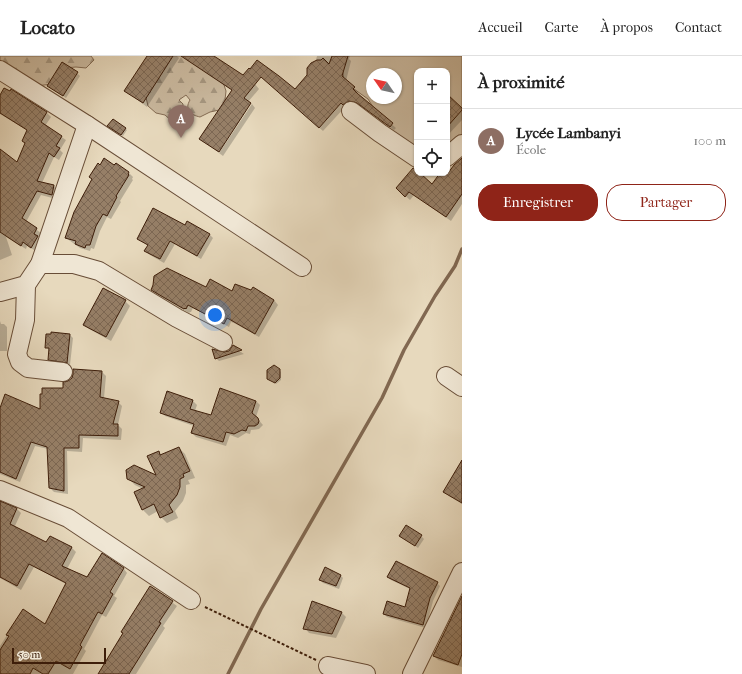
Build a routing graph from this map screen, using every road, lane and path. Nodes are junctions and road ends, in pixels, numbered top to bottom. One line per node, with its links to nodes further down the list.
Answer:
1 (0, 70): 3 (street)
2 (351, 111): 6 (street)
3 (87, 125): 7 (street); 8 (street)
4 (462, 144): 5 (street)
5 (450, 154)
6 (414, 156)
7 (40, 264): 9 (street); 11 (street)
8 (302, 267)
9 (26, 285): 10 (street); 12 (street)
10 (0, 292)
11 (223, 342)
12 (63, 372)
13 (446, 376): 14 (street)
14 (462, 387)
15 (0, 490): 17 (street)
16 (462, 572): 20 (street)
17 (191, 600): 18 (path)
18 (328, 666): 19 (street)
19 (366, 674)
20 (412, 674)

